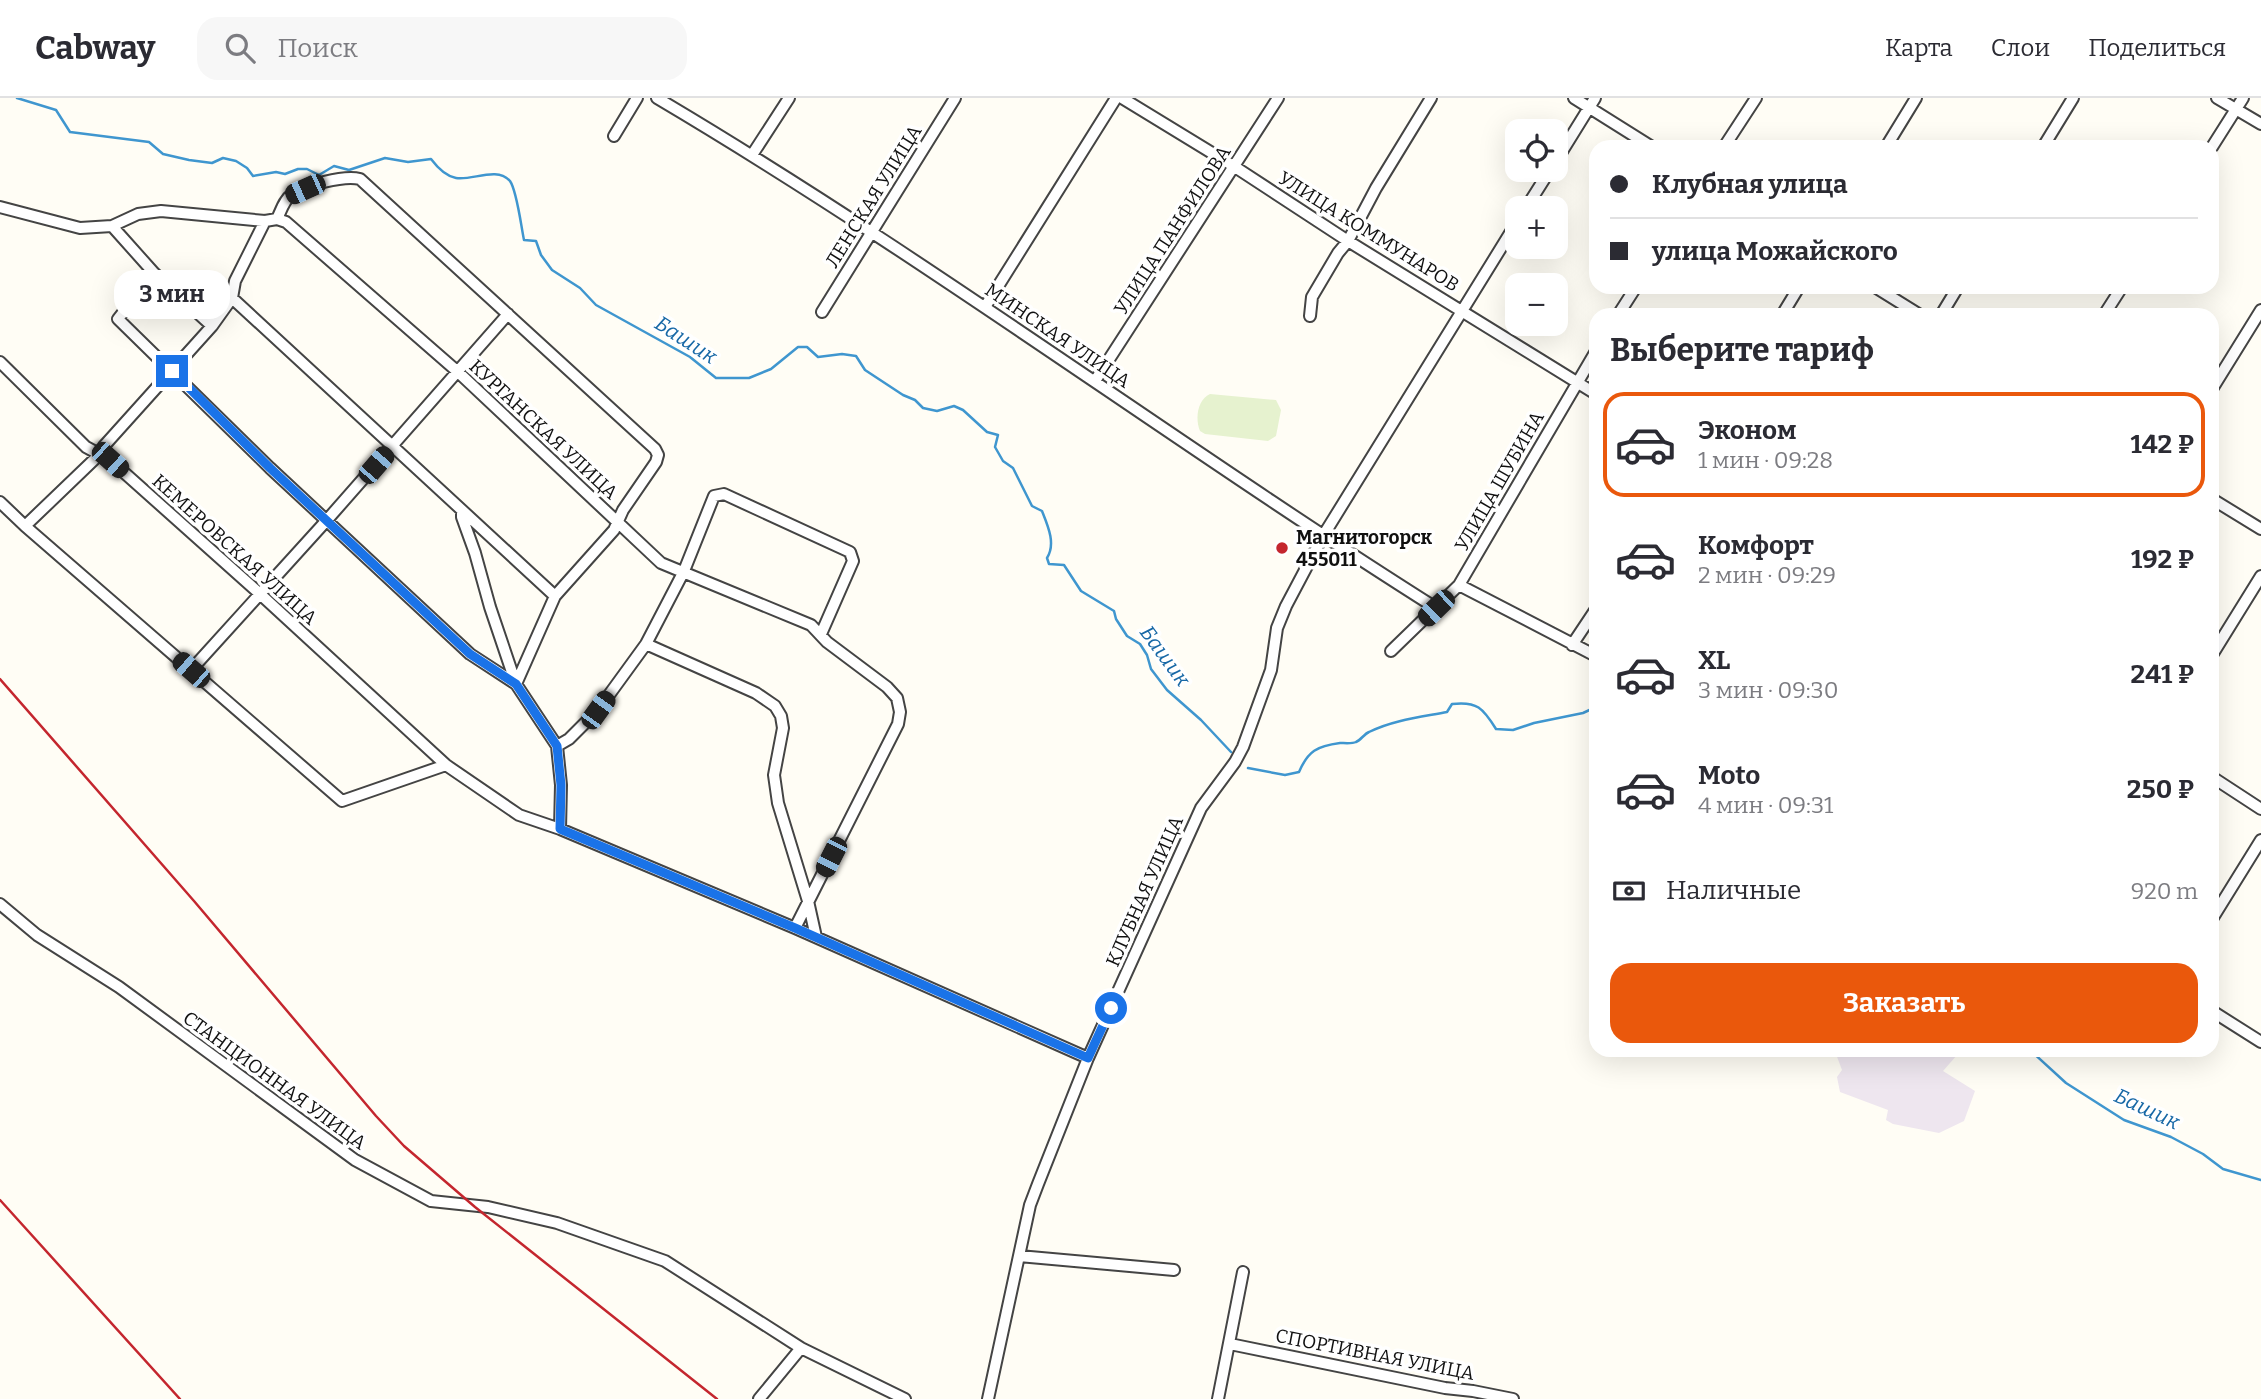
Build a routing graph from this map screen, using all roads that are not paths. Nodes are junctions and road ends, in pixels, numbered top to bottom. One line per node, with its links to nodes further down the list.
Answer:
1 (637, 98): 18 (street)
2 (657, 98): 25 (street, МИНСКАЯ УЛИЦА)
3 (789, 98): 25 (street)
4 (955, 98): 31 (street, ЛЕНСКАЯ УЛИЦА)
5 (1116, 98): 37 (street)
6 (1122, 98): 26 (street, УЛИЦА КОММУНАРОВ)
7 (1278, 98): 26 (street, УЛИЦА ПАНФИЛОВА)
8 (1431, 98): 32 (street)
9 (1574, 98): 15 (street)
10 (1756, 98): 20 (street)
11 (1916, 98): 21 (street)
12 (2073, 98): 22 (street)
13 (2217, 98): 16 (street)
14 (2243, 98): 16 (street)
15 (1592, 103): 19 (street); 24 (street)
16 (2236, 109): 17 (street); 23 (street)
17 (2261, 124)
18 (614, 136)
19 (1642, 140)
20 (1729, 140)
21 (1890, 140)
22 (2047, 140)
23 (2216, 140)
24 (1568, 141)
25 (752, 155): 31 (street, МИНСКАЯ УЛИЦА)
26 (1235, 167): 32 (street, УЛИЦА КОММУНАРОВ); 50 (street, УЛИЦА ПАНФИЛОВА)
27 (0, 207): 30 (street)
28 (277, 219): 29 (street); 42 (street); 48 (street, КУРГАНСКАЯ УЛИЦА)
29 (265, 221): 30 (street); 36 (street)
30 (112, 226): 34 (street)
31 (870, 233): 37 (street, МИНСКАЯ УЛИЦА); 41 (street, ЛЕНСКАЯ УЛИЦА)
32 (1349, 241): 39 (street, УЛИЦА КОММУНАРОВ); 43 (street)
33 (1505, 241): 39 (street, КЛУБНАЯ УЛИЦА)
34 (154, 273): 44 (street); 47 (street)
35 (1886, 294): 38 (street)
36 (232, 298): 44 (street); 53 (street)
37 (985, 307): 50 (street, МИНСКАЯ УЛИЦА)
38 (1909, 308)
39 (1462, 310): 51 (street, УЛИЦА КОММУНАРОВ); 62 (street, КЛУБНАЯ УЛИЦА)
40 (2261, 310): 49 (street)
41 (822, 312)
42 (508, 314): 48 (street); 59 (street)
43 (1310, 316)
44 (212, 326): 47 (street)
45 (0, 362): 54 (street, КЕМЕРОВСКАЯ УЛИЦА)
46 (1589, 362): 51 (street, УЛИЦА ШУБИНА)
47 (172, 371): 54 (street); 58 (street)
48 (458, 372): 53 (street); 59 (street, КУРГАНСКАЯ УЛИЦА)
49 (2219, 378)
50 (1095, 381): 62 (street, МИНСКАЯ УЛИЦА)
51 (1577, 382): 52 (street, УЛИЦА КОММУНАРОВ); 65 (street, УЛИЦА ШУБИНА)
52 (1589, 390)
53 (392, 447): 57 (street); 58 (street)
54 (100, 454): 60 (street); 66 (street, КЕМЕРОВСКАЯ УЛИЦА)
55 (0, 502): 60 (street)
56 (2219, 503): 61 (street)
57 (462, 511): 67 (street); 77 (street)
58 (327, 520): 66 (street); 77 (street)
59 (618, 522): 63 (street, КУРГАНСКАЯ УЛИЦА); 67 (street)
60 (25, 526): 76 (street)
61 (2261, 529)
62 (1323, 536): 68 (street, МИНСКАЯ УЛИЦА); 91 (street, КЛУБНАЯ УЛИЦА)
63 (684, 572): 70 (street, КУРГАНСКАЯ УЛИЦА); 70 (street); 71 (street)
64 (2261, 576): 72 (street)
65 (1459, 585): 68 (street, УЛИЦА ШУБИНА); 73 (street)
66 (259, 593): 76 (street); 79 (street, КЕМЕРОВСКАЯ УЛИЦА)
67 (555, 596): 77 (street)
68 (1436, 608): 74 (street, УЛИЦА ШУБИНА)
69 (1589, 620): 73 (street)
70 (821, 634): 84 (street, КУРГАНСКАЯ УЛИЦА)
71 (646, 644): 78 (street); 84 (street)
72 (2219, 644)
73 (1572, 645): 75 (street)
74 (1391, 651)
75 (1589, 653)
76 (191, 670): 79 (street)
77 (516, 684): 78 (street)
78 (557, 746): 82 (street)
79 (446, 765): 82 (street, КЕМЕРОВСКАЯ УЛИЦА)
80 (2219, 782): 81 (street)
81 (2261, 809)
82 (560, 829): 87 (street, КЕМЕРОВСКАЯ УЛИЦА)
83 (2261, 840): 86 (street)
84 (808, 901): 87 (street); 88 (street)
85 (0, 904): 96 (street, СТАНЦИОННАЯ УЛИЦА)
86 (2219, 908)
87 (795, 928): 88 (street, КЕМЕРОВСКАЯ УЛИЦА)
88 (816, 937): 91 (street, КЕМЕРОВСКАЯ УЛИЦА)
89 (2219, 1015): 90 (street)
90 (2261, 1042)
91 (1088, 1058): 92 (street, КЛУБНАЯ УЛИЦА)
92 (1019, 1256): 93 (street); 99 (street, КЛУБНАЯ УЛИЦА)
93 (1174, 1270)
94 (1243, 1272): 95 (street)
95 (1230, 1344): 100 (street); 101 (street, СПОРТИВНАЯ УЛИЦА)
96 (801, 1348): 97 (street); 98 (street, СТАНЦИОННАЯ УЛИЦА)
97 (759, 1399)
98 (905, 1399)
99 (988, 1399)
100 (1218, 1399)
101 (1513, 1399)

